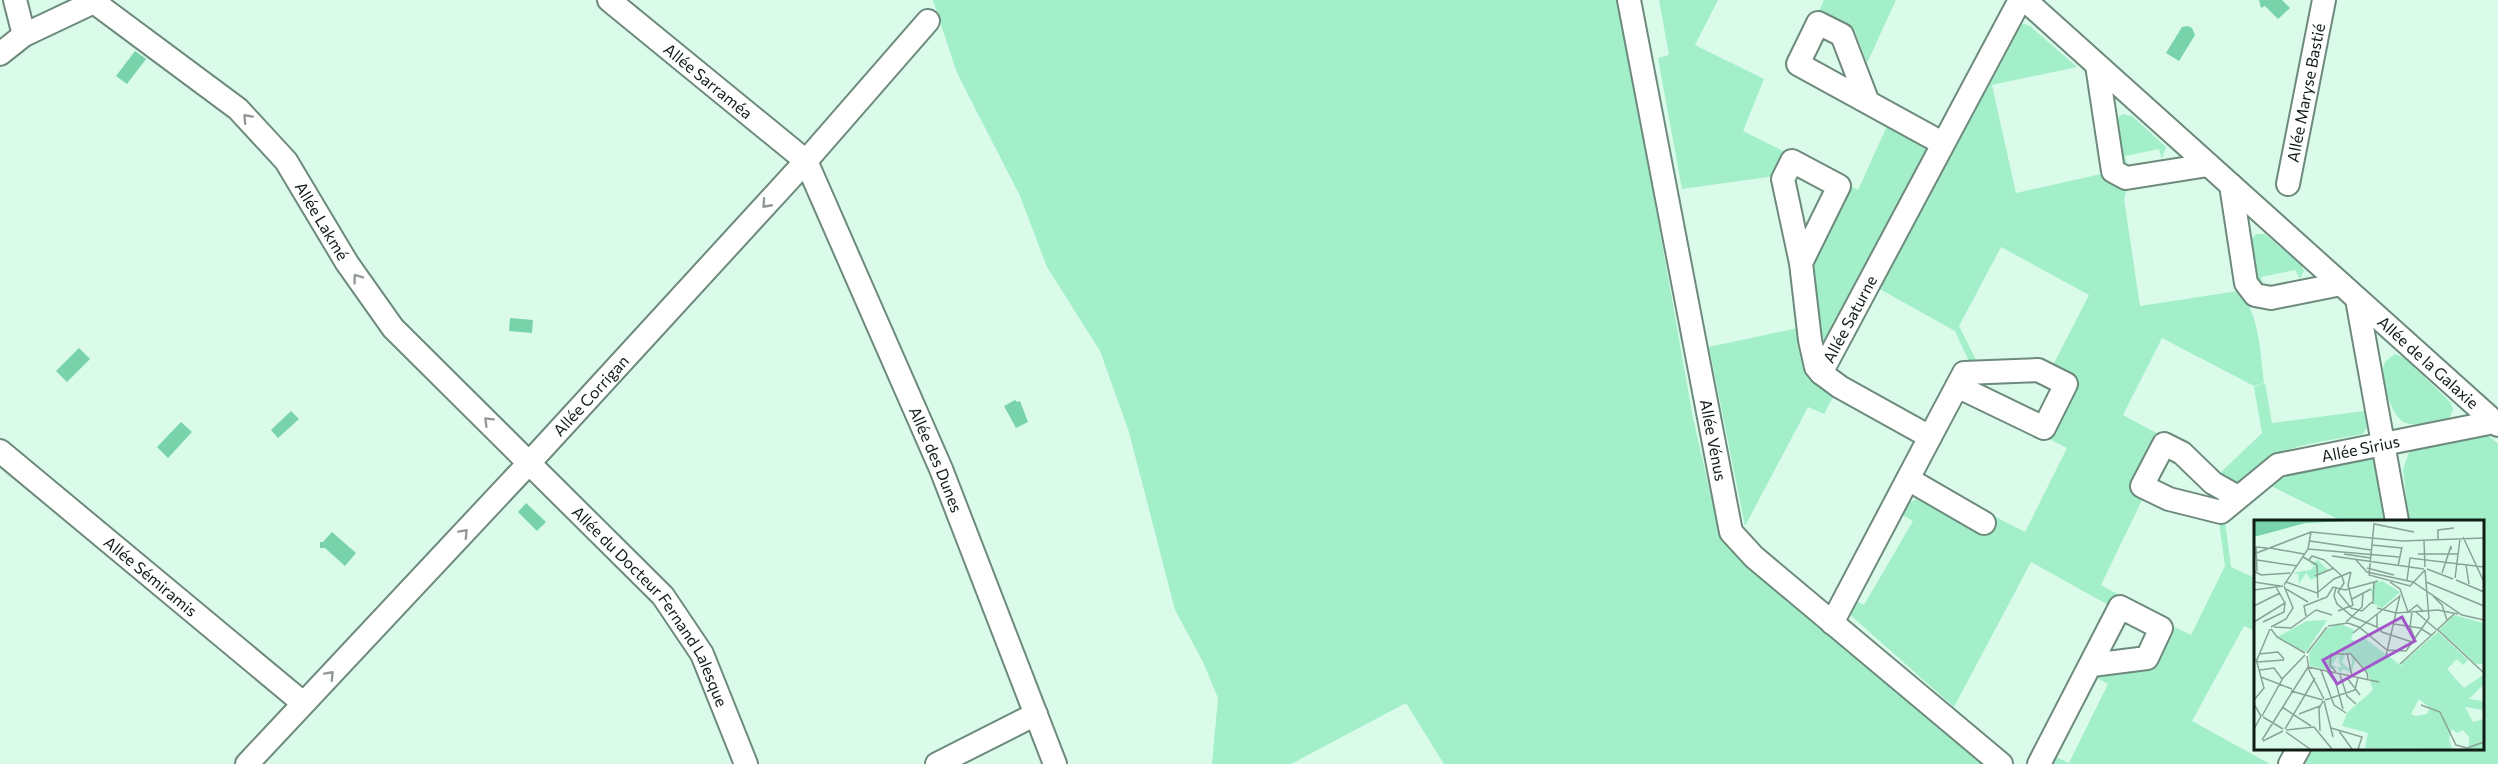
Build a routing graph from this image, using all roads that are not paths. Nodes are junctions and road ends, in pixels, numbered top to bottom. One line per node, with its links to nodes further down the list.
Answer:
1 (15, 0): 9 (street)
2 (609, 0): 14 (street, Allée Sarraméa)
3 (1629, 0): 31 (street, Allée Vénus)
4 (2020, 0): 13 (street, Allée Saturne)
5 (2025, 0): 11 (street, Allée de la Galaxie)
6 (2324, 0): 16 (street, Allée Maryse Bastié)
7 (96, 1): 9 (street); 26 (street, Allée Lakmé, one-way to 7)
8 (928, 21): 14 (street, Allée Corrigan)
9 (24, 35): 10 (street)
10 (0, 54)
11 (2097, 65): 15 (street, Allée de la Galaxie); 15 (street)
12 (1867, 100): 13 (street)
13 (1942, 143): 20 (street, Allée Saturne)
14 (806, 161): 26 (street, Allée Corrigan, one-way to 26); 34 (street, Allée des Dunes)
15 (2208, 165): 17 (street, Allée de la Galaxie)
16 (2288, 184)
17 (2230, 185): 19 (street, Allée de la Galaxie); 19 (street)
18 (1801, 263): 20 (street)
19 (2349, 291): 22 (street, Allée de la Galaxie); 24 (street, Allée de la Galaxie)
20 (1821, 373): 23 (street, Allée Saturne)
21 (1957, 386): 23 (street)
22 (2496, 423): 24 (street, Allée Sirius)
23 (1930, 437): 27 (street)
24 (2384, 443): 28 (street, Allée Sirius); 29 (street)
25 (0, 451): 33 (street, Allée Sémiramis)
26 (530, 462): 33 (street, Allée Corrigan, one-way to 26); 37 (street, Allée du Docteur Fernand Lalesque)
27 (1908, 479): 30 (street); 31 (street)
28 (2238, 497)
29 (2397, 520)
30 (1984, 523)
31 (1832, 623): 40 (street, Allée Vénus)
32 (2092, 665): 41 (street)
33 (303, 703): 36 (street, Allée Corrigan)
34 (1036, 714): 38 (street); 39 (street, Allée des Dunes)
35 (2298, 749): 42 (street)
36 (248, 764)
37 (746, 764)
38 (937, 764)
39 (1055, 764)
40 (2001, 764)
41 (2039, 764)
42 (2290, 764)

